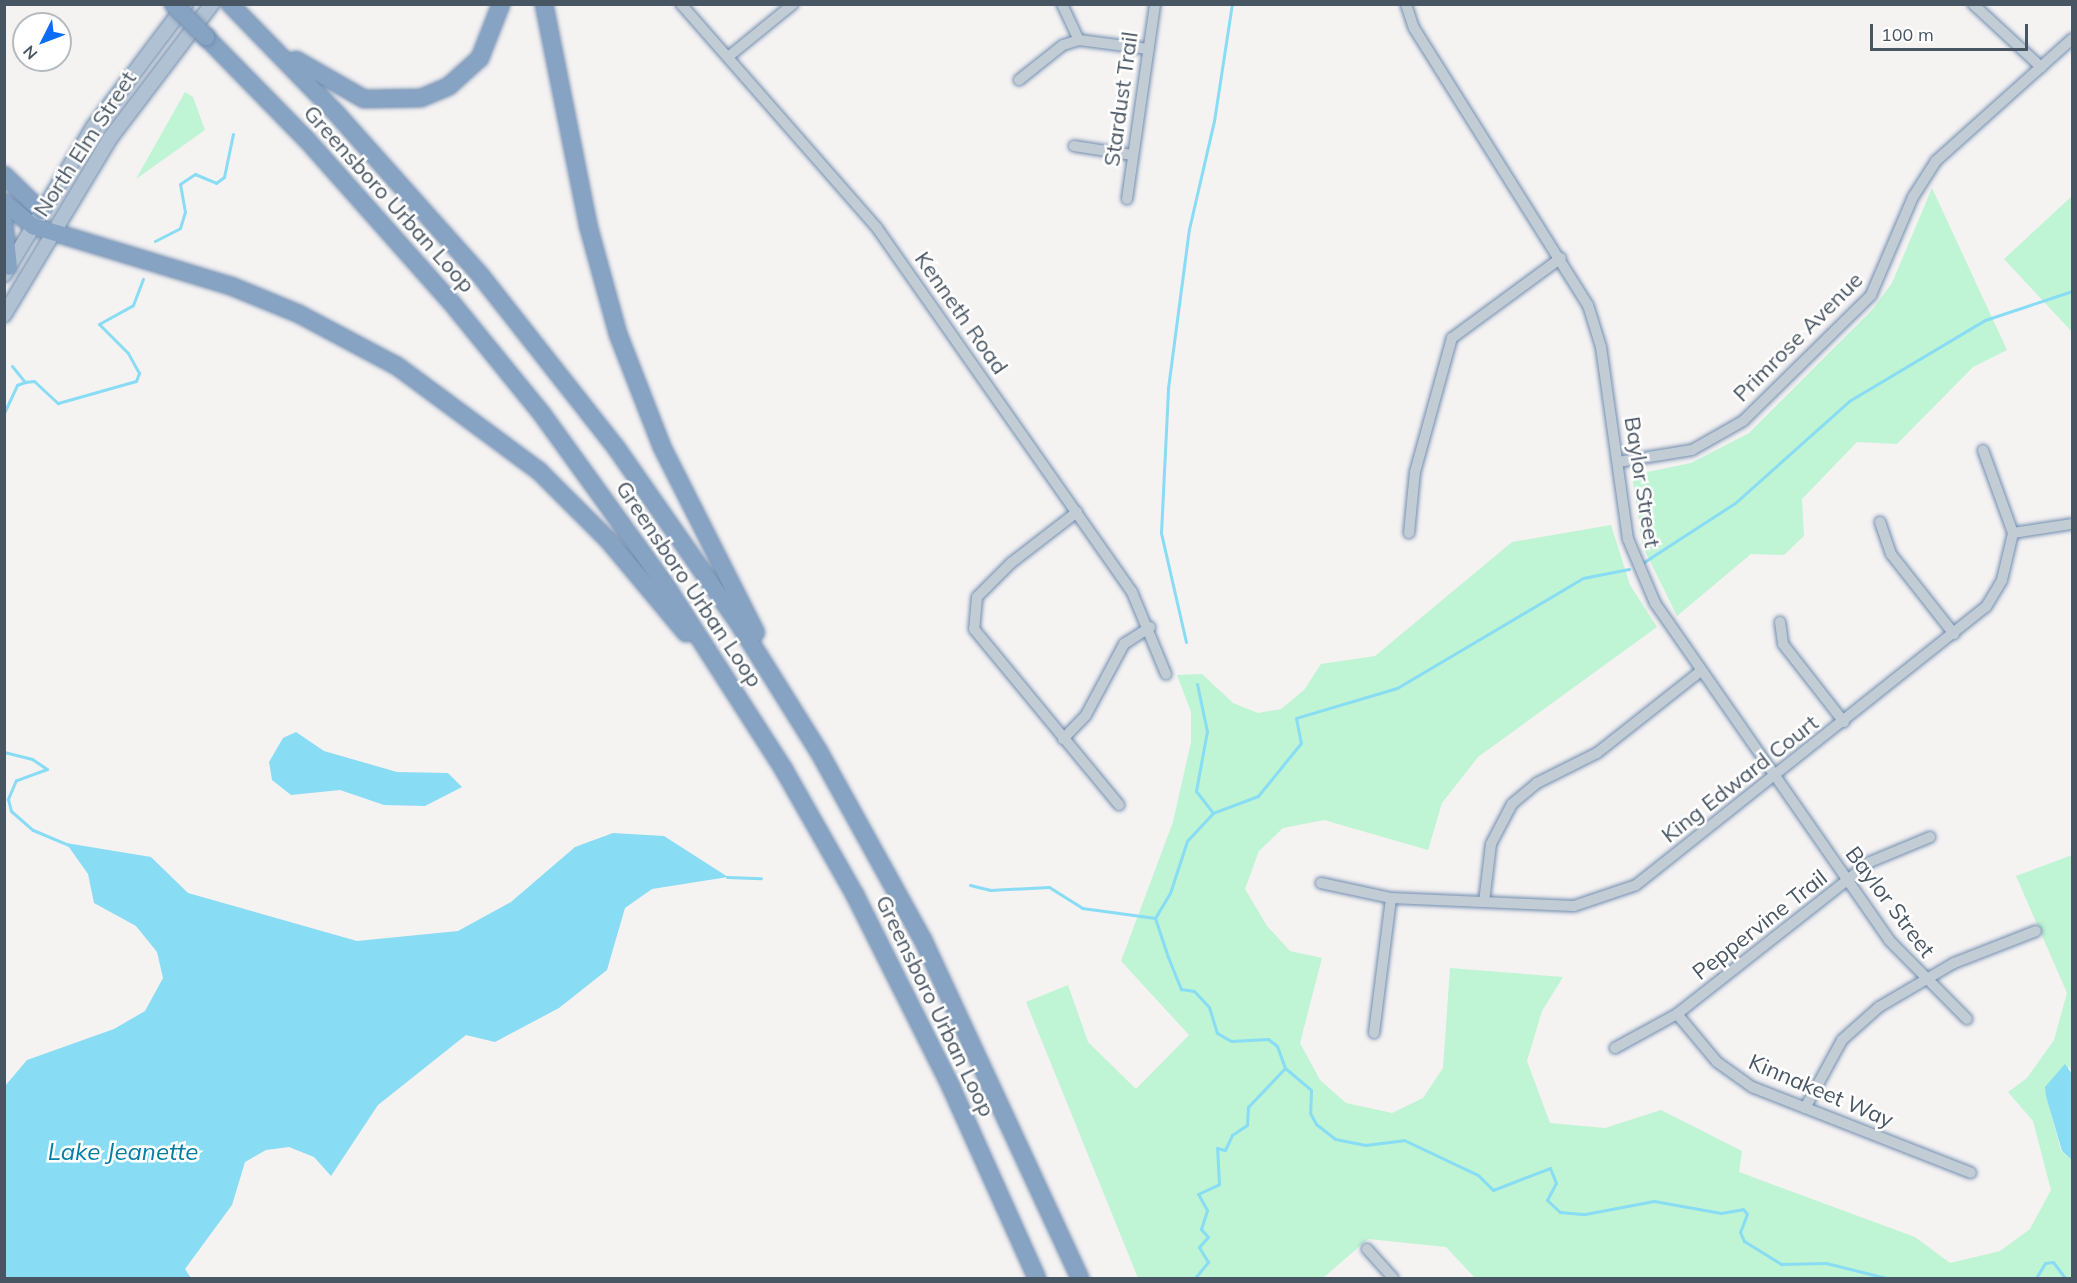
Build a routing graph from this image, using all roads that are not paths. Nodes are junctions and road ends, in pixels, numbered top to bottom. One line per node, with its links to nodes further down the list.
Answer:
1 (173, 4): 43 (highway, Greensboro Urban Loop, bridge)
2 (186, 4): 25 (main road, North Elm Street)
3 (213, 4): 27 (main road, North Elm Street)
4 (501, 4): 13 (highway)
5 (544, 4): 46 (highway)
6 (681, 4): 17 (street, Kenneth Road)
7 (793, 4): 17 (street)
8 (1062, 4): 15 (street)
9 (1155, 4): 16 (street, Stardust Trail)
10 (1406, 4): 28 (street, Baylor Street)
11 (1973, 4): 18 (street)
12 (231, 6): 13 (highway, Greensboro Urban Loop)
13 (259, 34): 46 (highway, Greensboro Urban Loop)
14 (2073, 39): 18 (street, Primrose Avenue)
15 (1080, 40): 16 (street); 19 (street)
16 (1148, 49): 21 (street, Stardust Trail)
17 (728, 57): 33 (street, Kenneth Road)
18 (2041, 67): 32 (street, Primrose Avenue)
19 (1019, 80)
20 (1074, 146): 21 (street)
21 (1133, 155): 23 (street, Stardust Trail)
22 (4, 175): 25 (highway)
23 (1127, 199)
24 (4, 202): 25 (highway)
25 (37, 219): 27 (highway); 29 (main road, North Elm Street)
26 (4, 222): 29 (highway)
27 (52, 232): 30 (main road, North Elm Street); 43 (highway)
28 (1561, 258): 32 (street, Baylor Street); 37 (street)
29 (7, 271)
30 (4, 315)
31 (1983, 450): 36 (street)
32 (1618, 462): 41 (street, Baylor Street)
33 (1077, 512): 39 (street, Kenneth Road); 45 (street)
34 (1880, 522): 40 (street)
35 (2073, 524): 36 (street)
36 (2013, 532): 40 (street, King Edward Court)
37 (1409, 533)
38 (1780, 621): 44 (street)
39 (1150, 627): 42 (street, Kenneth Road); 45 (street)
40 (1954, 634): 44 (street, King Edward Court)
41 (1701, 671): 47 (street, Baylor Street); 53 (street)
42 (1166, 674)
43 (746, 709): 63 (highway, Greensboro Urban Loop)
44 (1844, 722): 47 (street, King Edward Court)
45 (1063, 739): 48 (street)
46 (818, 750): 64 (highway, Greensboro Urban Loop)
47 (1774, 778): 50 (street, Baylor Street); 53 (street, King Edward Court)
48 (1119, 805)
49 (1930, 837): 50 (street, Peppervine Trail)
50 (1849, 880): 55 (street, Baylor Street); 56 (street, Peppervine Trail)
51 (1321, 883): 52 (street, King Edward Court)
52 (1391, 898): 53 (street, King Edward Court); 58 (street)
53 (1484, 902)
54 (2036, 931): 55 (street)
55 (1924, 978): 57 (street, Baylor Street); 60 (street)
56 (1677, 1014): 59 (street, Peppervine Trail); 60 (street, Kinnakeet Way)
57 (1967, 1019)
58 (1374, 1033)
59 (1615, 1048)
60 (1805, 1108): 61 (street, Kinnakeet Way)
61 (1971, 1173)
62 (1367, 1249): 65 (street)
63 (1037, 1278)
64 (1080, 1278)
65 (1393, 1278)

